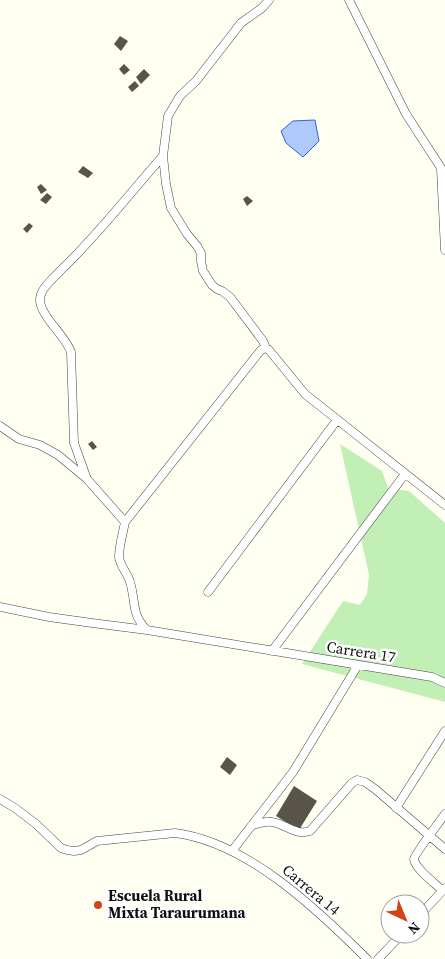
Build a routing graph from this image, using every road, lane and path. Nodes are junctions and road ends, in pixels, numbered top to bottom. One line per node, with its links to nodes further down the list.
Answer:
1 (269, 0): 3 (street)
2 (349, 0): 4 (street)
3 (163, 156): 6 (street); 10 (street)
4 (443, 172): 5 (street)
5 (445, 250)
6 (266, 348): 7 (street); 12 (street)
7 (337, 420): 9 (street); 13 (street)
8 (0, 426): 10 (street)
9 (405, 474): 11 (street); 16 (street)
10 (87, 479): 12 (street)
11 (445, 505)
12 (125, 522): 15 (street)
13 (208, 592)
14 (0, 607): 15 (street, Carrera 17)
15 (147, 630): 16 (street, Carrera 17)
16 (272, 651): 17 (street, Carrera 17)
17 (358, 665): 18 (street, Carrera 17); 23 (street)
18 (445, 683)
19 (445, 731): 21 (street)
20 (0, 799): 26 (street, Carrera 14)
21 (396, 808): 23 (street); 24 (street)
22 (445, 814): 24 (street)
23 (252, 825): 26 (street)
24 (430, 836): 25 (street); 27 (street)
25 (445, 849)
26 (232, 851): 30 (street, Carrera 14)
27 (444, 890): 28 (street)
28 (430, 905)
29 (392, 944): 31 (street)
30 (367, 959)
31 (378, 959)

